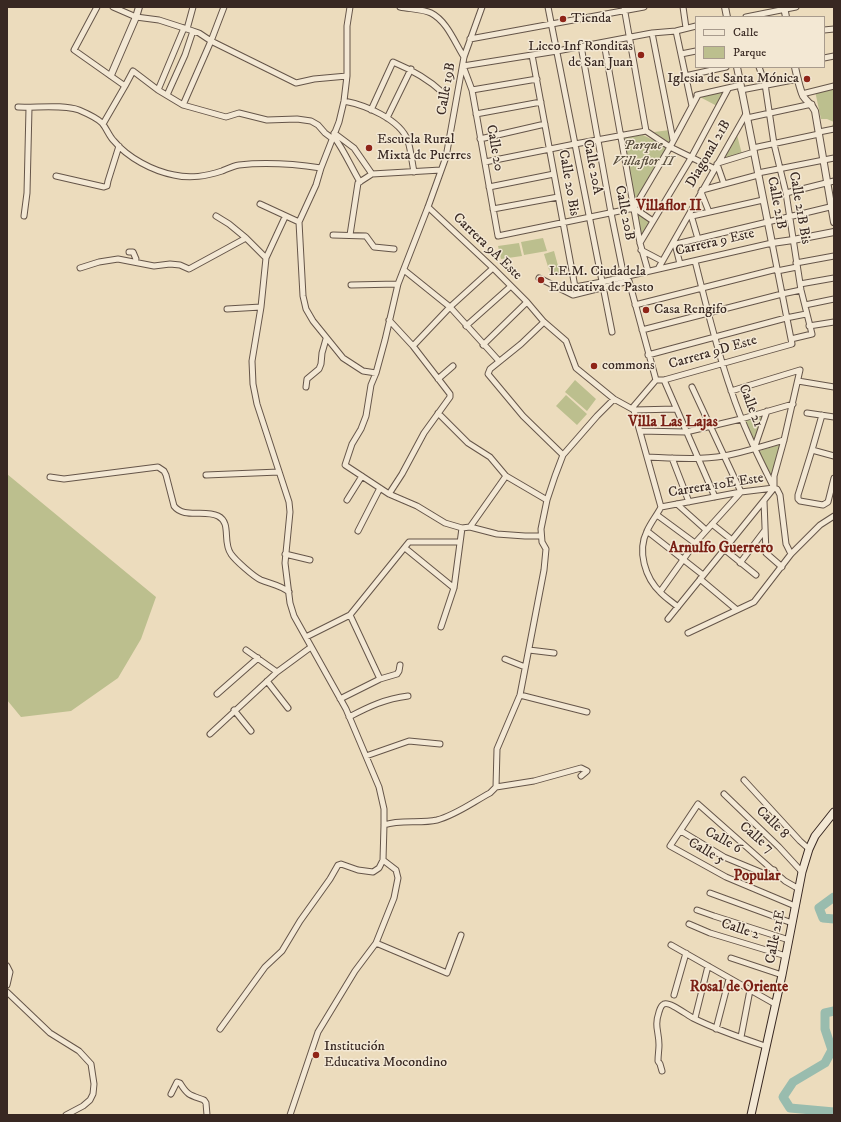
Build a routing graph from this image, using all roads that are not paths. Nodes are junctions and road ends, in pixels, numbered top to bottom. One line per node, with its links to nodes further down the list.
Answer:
1 (97, 7): 40 (street)
2 (113, 7): 17 (street)
3 (139, 7): 17 (street)
4 (193, 7): 21 (street)
5 (224, 7): 26 (street)
6 (350, 7): 41 (street)
7 (400, 7): 15 (street)
8 (482, 7): 25 (street)
9 (548, 7): 18 (street, Calle 20A)
10 (644, 7): 14 (street)
11 (683, 7): 20 (street)
12 (796, 7): 13 (street)
13 (784, 8): 16 (street)
14 (624, 9): 18 (street); 24 (street)
15 (430, 10): 33 (street, Calle 19B)
16 (750, 16)
17 (136, 17): 21 (street); 40 (street)
18 (552, 24): 25 (street); 29 (street, Calle 20A)
19 (695, 26): 20 (street)
20 (686, 28): 22 (street)
21 (188, 30): 26 (street); 50 (street); 54 (street)
22 (676, 31): 23 (street); 31 (street)
23 (652, 33): 24 (street); 77 (street)
24 (629, 38): 27 (street); 72 (street)
25 (470, 39): 33 (street)
26 (211, 41): 41 (street); 60 (street)
27 (604, 42): 28 (street); 74 (street)
28 (581, 46): 29 (street); 78 (street, Calle 20B)
29 (557, 51): 32 (street); 79 (street, Calle 20A)
30 (695, 51): 31 (street)
31 (680, 54): 42 (street)
32 (532, 55): 34 (street); 43 (street, Calle 20 Bis)
33 (464, 57): 34 (street, Calle 19B)
34 (463, 66): 51 (street, Calle 20); 92 (street, Calle 19B)
35 (721, 68): 42 (street)
36 (737, 68): 48 (street, Calle 21B)
37 (759, 68): 45 (street, Calle 21B Bis)
38 (795, 68): 44 (street)
39 (411, 70): 52 (street); 64 (street); 68 (street)
40 (111, 75): 46 (street)
41 (347, 76): 57 (street)
42 (685, 76): 56 (street)
43 (537, 79): 51 (street); 58 (street, Calle 20 Bis)
44 (798, 79): 45 (street); 53 (street)
45 (765, 84): 48 (street); 66 (street, Calle 21B Bis)
46 (125, 86): 50 (street); 69 (street)
47 (834, 86): 53 (street)
48 (741, 88): 49 (street); 67 (street, Calle 21B)
49 (728, 89): 55 (street); 85 (street)
50 (158, 90): 54 (street)
51 (472, 90): 65 (street, Calle 20)
52 (442, 92)
53 (802, 94): 59 (street)
54 (167, 95): 60 (street)
55 (698, 95): 56 (street); 61 (street)
56 (689, 97): 61 (street)
57 (344, 101): 64 (street); 75 (street)
58 (541, 102): 65 (street); 70 (street, Calle 20 Bis)
59 (812, 104): 66 (street); 73 (street)
60 (183, 105): 75 (street)
61 (692, 106): 77 (street)
62 (18, 107): 63 (street)
63 (29, 108): 69 (street); 114 (street)
64 (372, 110): 68 (street)
65 (476, 114): 76 (street, Calle 20)
66 (769, 114): 67 (street); 80 (street, Calle 21B Bis)
67 (746, 116): 84 (street, Calle 21B); 89 (street, Diagonal 21B)
68 (387, 118): 93 (street)
69 (103, 124): 81 (street)
70 (545, 124): 76 (street); 83 (street, Calle 20 Bis)
71 (834, 129): 73 (street)
72 (646, 131): 74 (street); 82 (street)
73 (819, 133): 80 (street); 87 (street)
74 (621, 135): 78 (street); 109 (street)
75 (334, 136): 90 (street); 94 (street); 98 (street)
76 (480, 139): 88 (street, Calle 20)
77 (673, 140): 82 (street)
78 (598, 141): 79 (street); 112 (street, Calle 20B)
79 (575, 144): 83 (street); 118 (street, Calle 20A)
80 (774, 144): 84 (street); 91 (street, Calle 21B Bis)
81 (119, 146): 90 (street); 97 (street)
82 (670, 147): 85 (street); 109 (street)
83 (550, 149): 88 (street); 95 (street, Calle 20 Bis)
84 (753, 150): 89 (street); 96 (street, Calle 21B)
85 (691, 158): 89 (street); 119 (street)
86 (834, 158): 87 (street)
87 (824, 160): 91 (street); 99 (street)
88 (485, 162): 101 (street, Calle 20)
89 (717, 165): 100 (street); 102 (street, Diagonal 21B)
90 (321, 168): 121 (street)
91 (780, 168): 96 (street); 103 (street, Calle 21B Bis)
92 (441, 170): 93 (street); 108 (street, Calle 19B)
93 (414, 172): 94 (street)
94 (372, 174): 98 (street)
95 (554, 174): 101 (street); 104 (street, Calle 20 Bis)
96 (758, 174): 100 (street); 105 (street, Calle 21B)
97 (56, 176)
98 (360, 182): 126 (street)
99 (831, 182): 103 (street); 107 (street)
100 (724, 184): 102 (street)
101 (489, 188): 110 (street, Calle 20)
102 (702, 191): 111 (street); 113 (street, Diagonal 21B)
103 (786, 193): 116 (street, Calle 21B Bis)
104 (558, 197): 110 (street); 122 (street, Calle 20 Bis)
105 (764, 200): 111 (street); 120 (street, Calle 21B)
106 (260, 204): 117 (street)
107 (833, 206): 116 (street); 123 (street)
108 (428, 207): 144 (street, Carrera 9A Este); 146 (street, Calle 19B)
109 (634, 208): 112 (street); 119 (street); 130 (street)
110 (493, 209): 122 (street, Calle 20)
111 (709, 212): 113 (street)
112 (611, 213): 118 (street); 149 (street, Calle 20B)
113 (691, 214): 128 (street); 132 (street, Diagonal 21B)
114 (24, 216)
115 (216, 216): 127 (street)
116 (790, 216): 120 (street); 129 (street, Calle 21B Bis)
117 (285, 217): 121 (street); 137 (street)
118 (590, 217): 122 (street); 154 (street, Calle 20A)
119 (653, 221): 130 (street)
120 (768, 221): 128 (street); 131 (street, Calle 21B)
121 (298, 222): 180 (street)
122 (563, 222): 154 (street, Calle 20 Bis)
123 (834, 222)
124 (834, 232): 129 (street, Carrera 9 Este)
125 (333, 235): 126 (street)
126 (350, 235): 133 (street)
127 (246, 238): 137 (street); 140 (street)
128 (698, 239): 132 (street)
129 (793, 240): 131 (street, Carrera 9 Este); 142 (street, Calle 21B Bis)
130 (640, 243): 134 (street)
131 (772, 243): 139 (street, Carrera 9 Este); 147 (street, Calle 21B)
132 (674, 244): 138 (street, Diagonal 21B); 141 (street)
133 (394, 249)
134 (641, 250): 138 (street); 148 (street)
135 (129, 252): 140 (street)
136 (834, 256): 142 (street)
137 (266, 258): 165 (street)
138 (662, 261): 145 (street, Diagonal 21B)
139 (696, 261): 141 (street, Carrera 9 Este); 158 (street, Calle 21)
140 (135, 262): 143 (street)
141 (680, 264): 145 (street, Carrera 9 Este)
142 (797, 265): 147 (street); 155 (street, Calle 21B Bis)
143 (80, 268)
144 (493, 268): 157 (street, Carrera 9A Este); 166 (street)
145 (658, 268): 148 (street, Carrera 9 Este)
146 (404, 270): 153 (street, Calle 19B); 166 (street)
147 (777, 270): 158 (street); 160 (street, Calle 21B)
148 (648, 271): 149 (street, Carrera 9 Este)
149 (624, 277): 152 (street); 154 (street, Carrera 9 Este)
150 (539, 278): 154 (street)
151 (834, 278): 155 (street)
152 (629, 281): 154 (street); 163 (street)
153 (398, 284): 156 (street); 171 (street, Calle 19B)
154 (603, 284): 177 (street, Calle 20A)
155 (800, 284): 159 (street, Calle 21B Bis)
156 (352, 285)
157 (511, 286): 162 (street, Carrera 9A Este); 174 (street)
158 (702, 289): 163 (street); 168 (street, Calle 21)
159 (801, 290): 160 (street); 164 (street, Calle 21B Bis)
160 (782, 294): 168 (street); 170 (street, Calle 21B)
161 (834, 299): 164 (street)
162 (527, 302): 172 (street, Carrera 9A Este); 182 (street)
163 (634, 305): 176 (street)
164 (805, 305): 169 (street, Calle 21B Bis)
165 (261, 307): 167 (street); 219 (street)
166 (450, 307): 174 (street); 183 (street)
167 (227, 309)
168 (708, 312): 176 (street); 179 (street, Calle 21)
169 (806, 314): 170 (street); 175 (street, Calle 21B Bis)
170 (786, 318): 179 (street); 181 (street, Calle 21B)
171 (389, 320): 183 (street); 188 (street, Calle 19B)
172 (544, 322): 185 (street); 197 (street, Carrera 9A Este)
173 (834, 322): 175 (street)
174 (466, 326): 182 (street)
175 (809, 326): 178 (street, Calle 21B Bis)
176 (642, 330): 184 (street)
177 (612, 332)
178 (812, 334): 181 (street, Carrera 9D Este)
179 (715, 338): 184 (street); 186 (street, Calle 21)
180 (326, 339): 188 (street); 193 (street)
181 (791, 341): 186 (street, Carrera 9D Este)
182 (483, 345): 185 (street)
183 (413, 346): 189 (street)
184 (648, 355): 190 (street)
185 (499, 361): 213 (street)
186 (722, 363): 191 (street, Carrera 9D Este); 196 (street, Calle 21)
187 (452, 366): 189 (street)
188 (376, 373): 221 (street, Calle 19B)
189 (438, 379): 202 (street)
190 (656, 380): 191 (street, Carrera 9D Este); 200 (street, Carrera 9D Este)
191 (664, 380): 199 (street)
192 (798, 381): 195 (street); 196 (street); 198 (street)
193 (306, 387)
194 (692, 387): 207 (street)
195 (834, 387)
196 (731, 391): 206 (street, Calle 21)
197 (614, 399): 200 (street, Carrera 9A Este); 213 (street)
198 (793, 404): 201 (street); 210 (street)
199 (676, 409): 200 (street); 209 (street)
200 (634, 410): 208 (street)
201 (767, 411): 206 (street); 211 (street)
202 (438, 413): 222 (street); 228 (street)
203 (807, 413): 204 (street)
204 (822, 415): 205 (street); 212 (street)
205 (834, 417)
206 (741, 419): 207 (street); 211 (street, Calle 21)
207 (710, 426): 209 (street); 214 (street)
208 (640, 431): 209 (street); 216 (street)
209 (686, 432): 218 (street)
210 (784, 440): 211 (street); 226 (street)
211 (754, 449): 214 (street); 226 (street, Calle 21)
212 (812, 450): 215 (street); 224 (street)
213 (564, 455): 231 (street)
214 (724, 456): 218 (street); 227 (street)
215 (834, 456)
216 (647, 457): 217 (street); 235 (street)
217 (672, 458): 218 (street); 233 (street)
218 (698, 458): 229 (street)
219 (279, 472): 220 (street); 251 (street)
220 (206, 475)
221 (362, 476): 225 (street); 230 (street)
222 (506, 476): 231 (street); 239 (street)
223 (50, 477): 260 (street)
224 (834, 478)
225 (380, 488): 228 (street); 243 (street)
226 (774, 488): 227 (street, Carrera 10E Este); 232 (street); 252 (street, Calle 21)
227 (741, 492): 229 (street, Carrera 10E Este); 238 (street)
228 (389, 494): 240 (street)
229 (715, 497): 233 (street, Carrera 10E Este)
230 (347, 500)
231 (547, 500): 245 (street)
232 (764, 500): 242 (street); 246 (street)
233 (689, 502): 234 (street, Carrera 10E Este)
234 (677, 504): 235 (street, Carrera 10E Este); 241 (street)
235 (661, 507): 236 (street)
236 (658, 515): 244 (street); 248 (street)
237 (834, 516): 252 (street)
238 (712, 524): 241 (street); 246 (street)
239 (470, 527): 240 (street); 245 (street)
240 (462, 528): 247 (street)
241 (706, 530): 248 (street)
242 (765, 530): 255 (street); 256 (street)
243 (358, 531)
244 (647, 531): 253 (street); 261 (street)
245 (541, 536): 271 (street)
246 (732, 540): 250 (street)
247 (460, 542): 249 (street); 259 (street)
248 (696, 543): 253 (street)
249 (406, 548): 259 (street); 264 (street)
250 (724, 550): 255 (street); 258 (street)
251 (286, 554): 254 (street); 260 (street)
252 (791, 554): 256 (street)
253 (684, 559): 258 (street); 261 (street)
254 (310, 560)
255 (740, 563): 257 (street)
256 (782, 567): 263 (street)
257 (756, 575)
258 (702, 577): 262 (street); 263 (street)
259 (454, 588): 266 (street)
260 (288, 592): 268 (street)
261 (660, 592): 262 (street)
262 (678, 607): 265 (street)
263 (737, 610): 267 (street)
264 (350, 615): 268 (street); 278 (street)
265 (668, 619)
266 (442, 627)
267 (688, 633)
268 (306, 638): 269 (street)
269 (311, 647): 277 (street); 283 (street)
270 (246, 650): 273 (street)
271 (529, 650): 272 (street); 276 (street)
272 (554, 653)
273 (258, 658): 277 (street); 280 (street)
274 (504, 659): 276 (street)
275 (400, 665): 278 (street)
276 (525, 667): 281 (street)
277 (277, 672): 279 (street)
278 (380, 679): 283 (street)
279 (267, 681): 284 (street); 285 (street)
280 (217, 694)
281 (520, 695): 286 (street); 294 (street)
282 (408, 696): 287 (street)
283 (340, 699): 287 (street)
284 (288, 708)
285 (234, 710): 288 (street); 289 (street)
286 (587, 712)
287 (349, 717): 291 (street)
288 (251, 731)
289 (210, 734)
290 (440, 744): 291 (street)
291 (366, 756): 297 (street)
292 (581, 776): 294 (street)
293 (744, 780): 299 (street)
294 (496, 787): 297 (street)
295 (724, 794): 302 (street, Calle 8)
296 (834, 812): 299 (main road, Calle 21E)
297 (384, 825): 300 (street)
298 (681, 831): 301 (street, Calle 6); 301 (street, Calle 7); 305 (street, Calle 5)
299 (809, 849): 302 (main road, Calle 21E)
300 (382, 860): 311 (street); 327 (street)
301 (774, 870): 303 (street, Calle 7)
302 (802, 872): 303 (main road, Calle 21E)
303 (799, 889): 305 (main road, Calle 21E)
304 (710, 893): 307 (street)
305 (795, 906): 307 (main road, Calle 21E)
306 (697, 910): 310 (street)
307 (792, 923): 310 (main road, Calle 21E)
308 (689, 924): 314 (street, Calle 2)
309 (461, 935): 311 (street)
310 (789, 940): 314 (main road, Calle 21E)
311 (376, 943): 334 (street)
312 (671, 945): 313 (street)
313 (686, 953): 317 (street); 323 (street)
314 (786, 956): 318 (main road, Calle 21E)
315 (731, 958): 318 (street)
316 (7, 966): 320 (street)
317 (708, 966): 319 (street); 325 (street)
318 (782, 975): 324 (main road, Calle 21E)
319 (729, 979): 321 (street); 326 (street)
320 (7, 985)
321 (750, 990): 324 (street); 328 (street)
322 (7, 992): 332 (street)
323 (674, 995)
324 (775, 1004): 329 (main road, Calle 21E)
325 (694, 1018): 326 (street); 330 (street)
326 (716, 1029): 328 (street)
327 (220, 1030)
328 (741, 1037): 329 (street)
329 (766, 1046): 335 (main road, Calle 21E)
330 (662, 1070)
331 (171, 1094): 333 (street)
332 (66, 1115)
333 (207, 1115)
334 (290, 1115)
335 (751, 1115)

